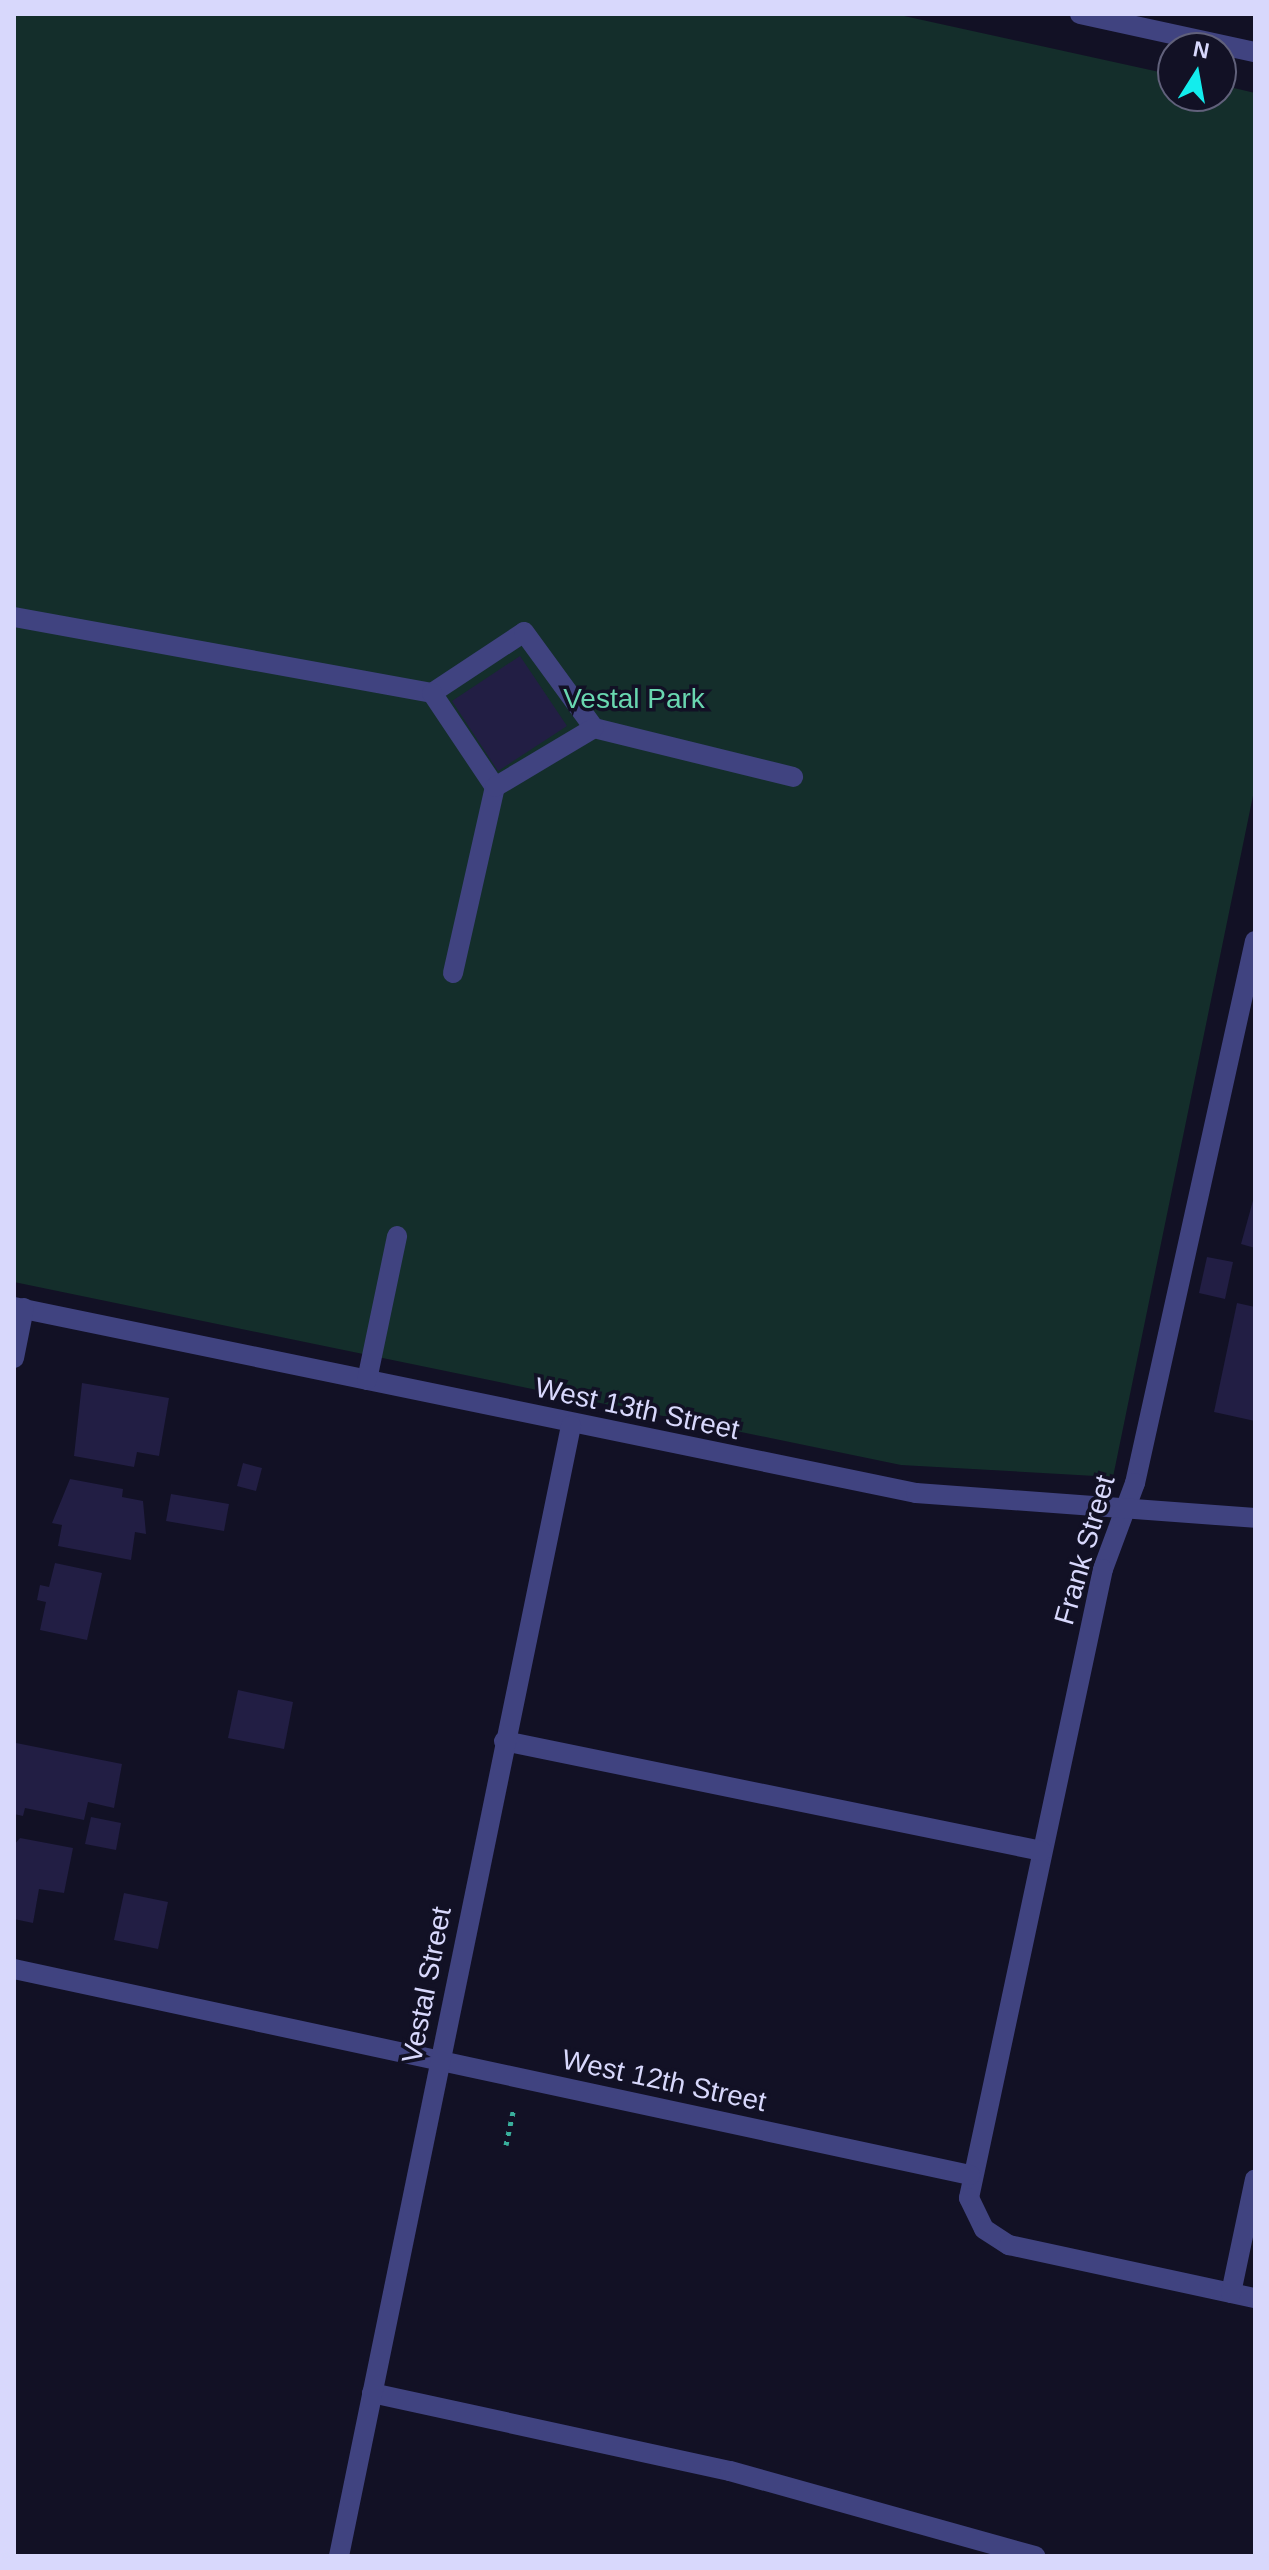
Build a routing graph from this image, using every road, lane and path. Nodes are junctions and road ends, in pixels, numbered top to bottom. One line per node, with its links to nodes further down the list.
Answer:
1 (1080, 14): 2 (street)
2 (1255, 52)
3 (14, 617): 4 (street)
4 (432, 693): 5 (street); 7 (street)
5 (594, 728): 6 (street); 7 (street)
6 (793, 777)
7 (495, 787): 9 (street)
8 (1255, 941): 15 (street, Frank Street)
9 (453, 973)
10 (397, 1236): 13 (street)
11 (19, 1307): 12 (street); 13 (street, West 13th Street)
12 (14, 1358)
13 (367, 1380): 14 (street, West 13th Street)
14 (571, 1426): 15 (street, West 13th Street); 17 (street, Vestal Street)
15 (1126, 1508): 16 (street, West 13th Street); 18 (street, Frank Street)
16 (1255, 1518)
17 (504, 1741): 18 (street); 20 (street, Vestal Street)
18 (1042, 1851): 23 (street, Frank Street)
19 (14, 1969): 20 (street, West 12th Street)
20 (440, 2061): 23 (street, West 12th Street); 27 (street, Vestal Street)
21 (515, 2098): 22 (path)
22 (506, 2145)
23 (970, 2175): 25 (street)
24 (1255, 2179): 25 (street)
25 (1231, 2293): 26 (street)
26 (1255, 2298)
27 (372, 2393): 28 (street); 29 (street, Vestal Street)
28 (1003, 2553): 30 (street)
29 (339, 2556)
30 (1035, 2556)

